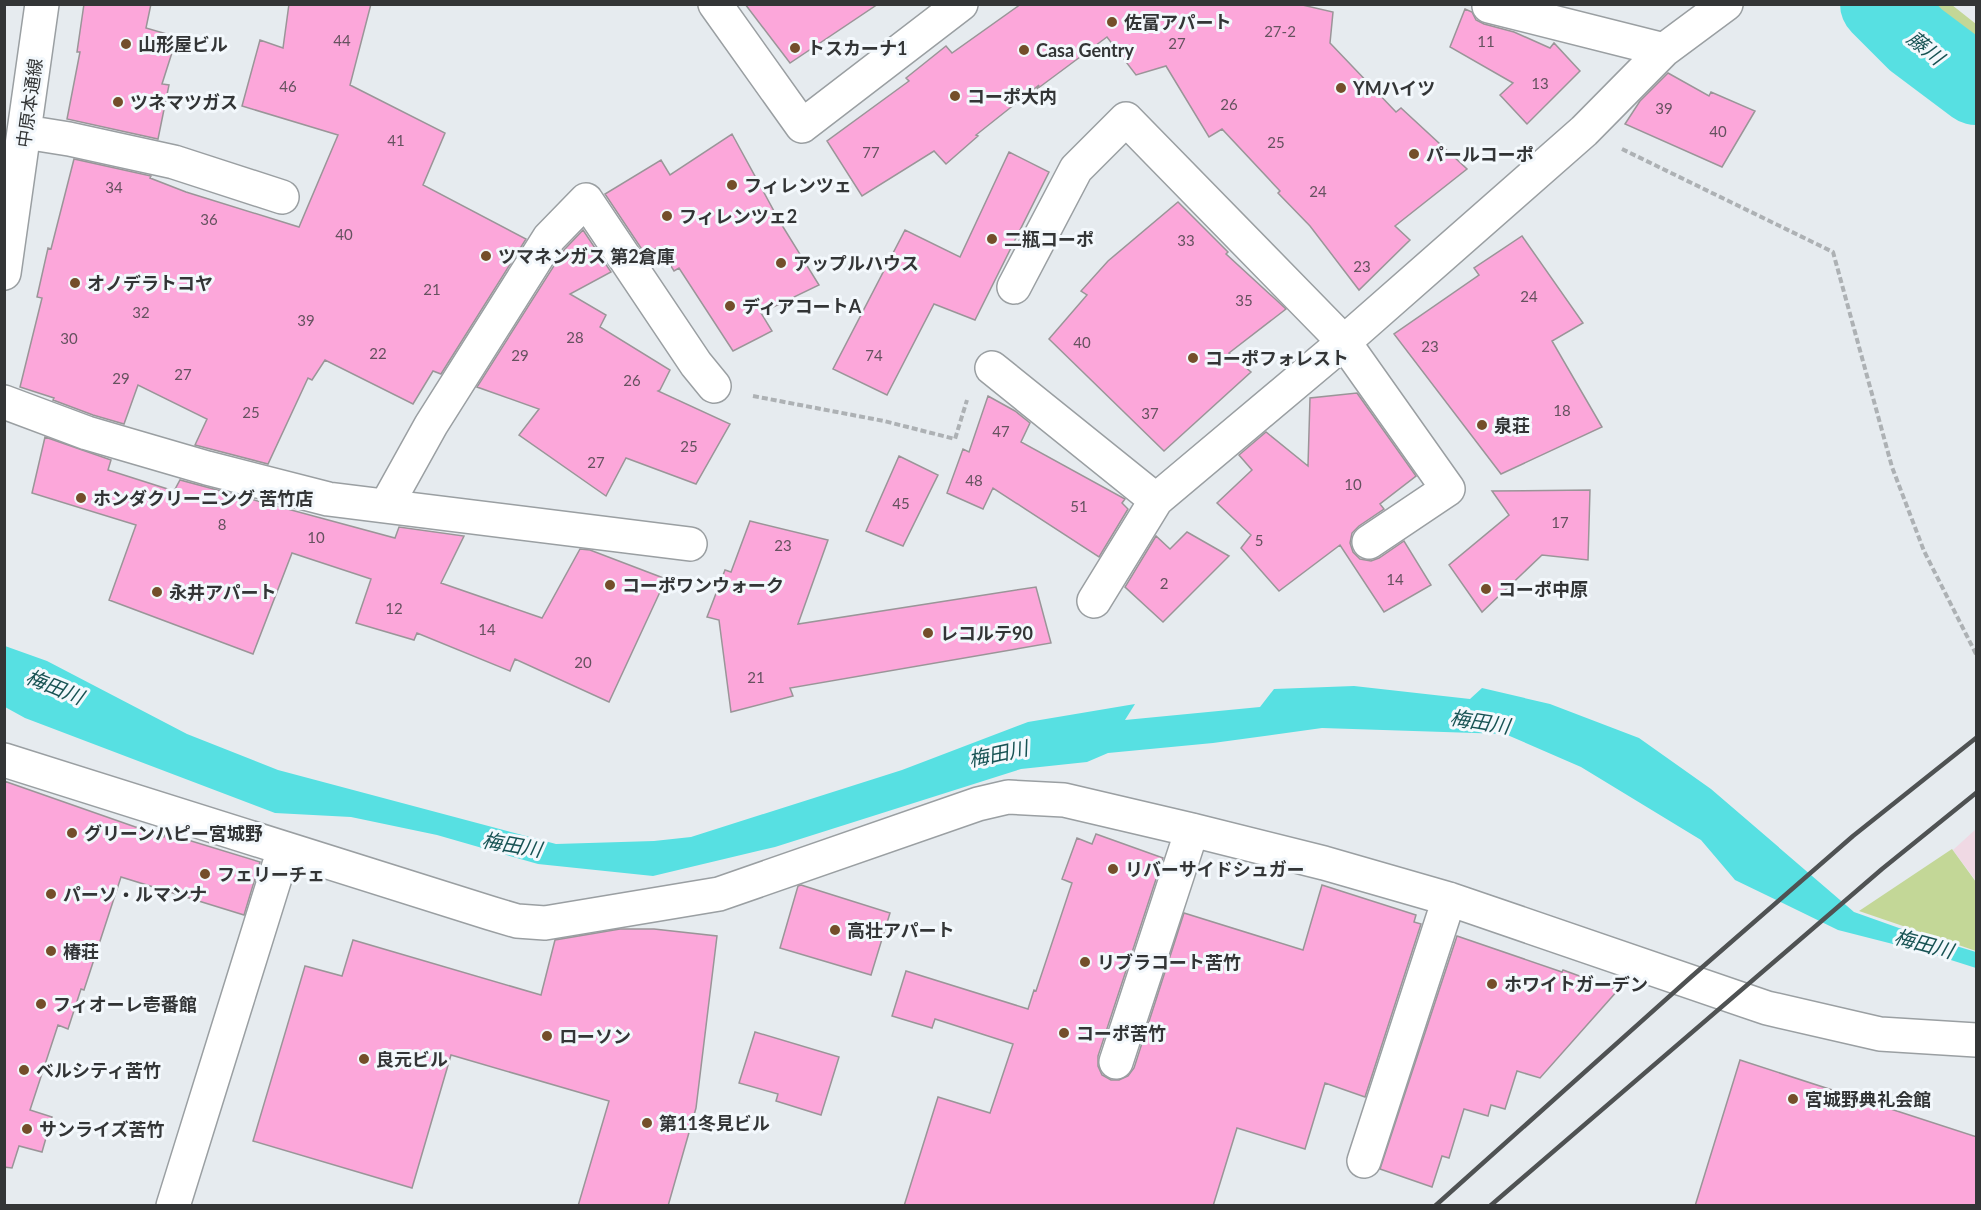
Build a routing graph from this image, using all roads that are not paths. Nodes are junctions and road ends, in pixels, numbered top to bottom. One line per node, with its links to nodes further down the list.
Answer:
1 (42, 4): 7 (street, 中原本通線)
2 (714, 4): 3 (street)
3 (961, 4)
4 (1726, 4): 6 (street)
5 (1488, 6): 6 (street)
6 (1664, 50): 11 (street)
7 (25, 132): 8 (street); 9 (street, 中原本通線)
8 (282, 197)
9 (4, 273)
10 (1014, 287): 11 (street)
11 (1344, 342): 15 (street); 17 (street)
12 (992, 368): 15 (street)
13 (714, 386): 16 (street)
14 (4, 402): 16 (street)
15 (1156, 500): 19 (street)
16 (386, 506): 18 (street)
17 (1369, 542)
18 (690, 544)
19 (1094, 601)
20 (4, 760): 22 (street)
21 (1192, 830): 22 (street); 23 (street); 25 (street)
22 (284, 849): 27 (street)
23 (1449, 899): 24 (street); 26 (street)
24 (1977, 1040)
25 (1116, 1062)
26 (1365, 1161)
27 (173, 1206)

